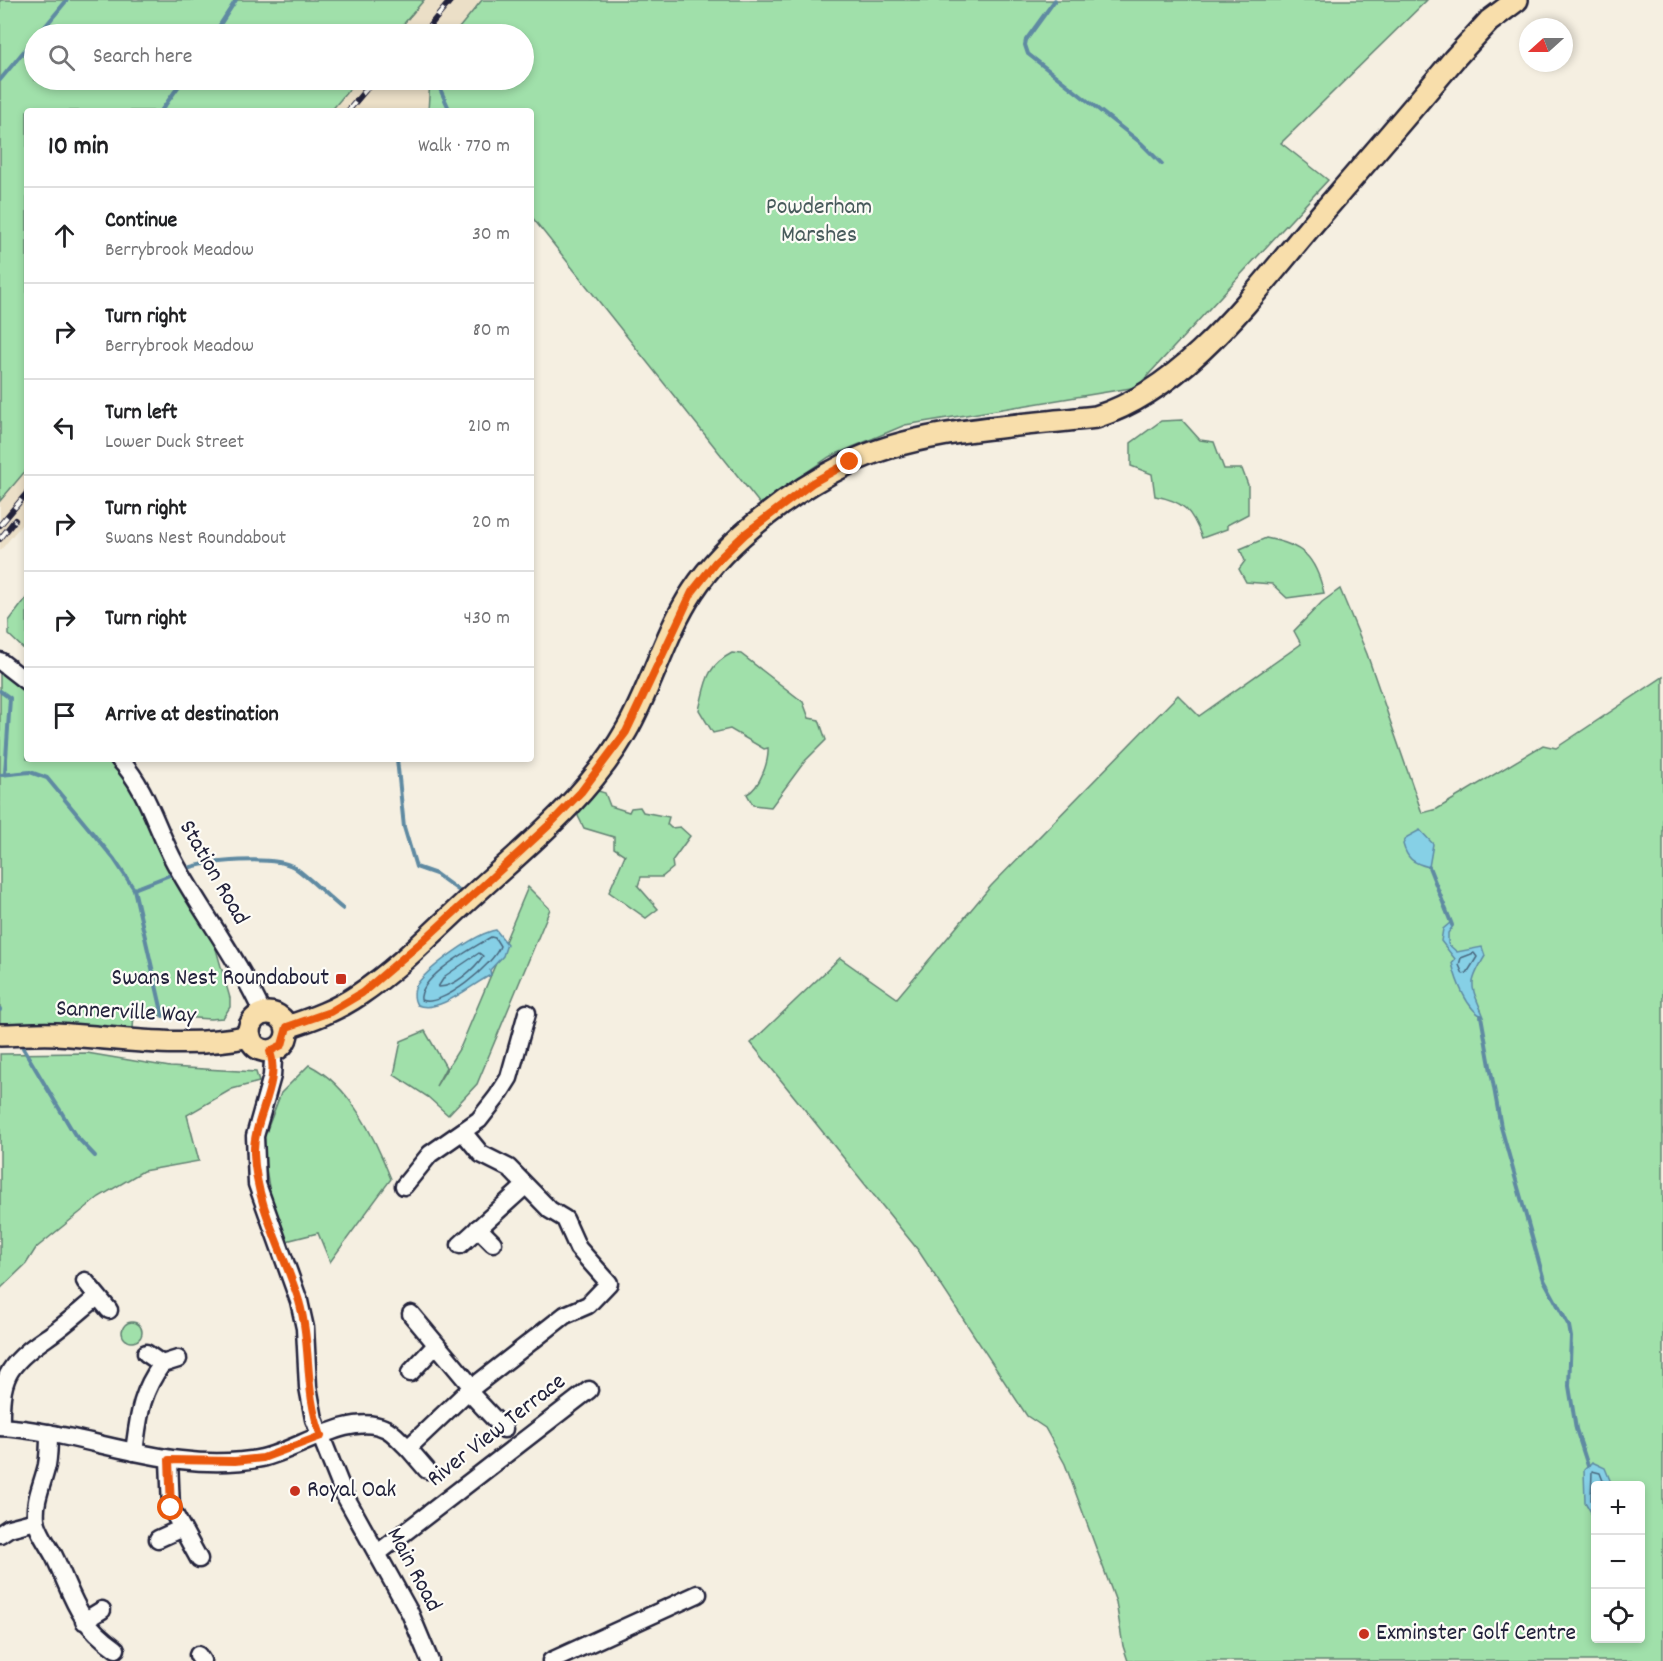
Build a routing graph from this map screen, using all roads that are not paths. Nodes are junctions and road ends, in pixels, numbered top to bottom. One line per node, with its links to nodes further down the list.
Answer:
1 (1517, 0): 7 (main road)
2 (0, 661): 3 (street)
3 (24, 680)
4 (121, 762): 6 (street, Station Road)
5 (527, 1013): 11 (street)
6 (263, 1014): 7 (main road); 9 (main road)
7 (287, 1027): 10 (main road)
8 (0, 1035): 9 (main road, Sannerville Way)
9 (250, 1036): 10 (main road)
10 (270, 1051): 29 (street, Main Road)
11 (463, 1132): 12 (street); 13 (street)
12 (404, 1186)
13 (525, 1186): 14 (street); 24 (street)
14 (478, 1228): 15 (street); 16 (street)
15 (493, 1243)
16 (460, 1245)
17 (85, 1281): 18 (street)
18 (97, 1297): 19 (street); 26 (street)
19 (109, 1310)
20 (411, 1314): 21 (street)
21 (436, 1345): 23 (street); 24 (street)
22 (146, 1353): 31 (street)
23 (410, 1373)
24 (470, 1389): 27 (street); 30 (street)
25 (588, 1390): 38 (street, River View Terrace)
26 (1, 1427): 28 (street)
27 (504, 1429)
28 (49, 1433): 31 (street); 34 (street)
29 (321, 1436): 30 (street); 32 (street); 38 (street, Main Road)
30 (408, 1449): 33 (street)
31 (134, 1452): 32 (street)
32 (169, 1460): 35 (street)
33 (427, 1470)
34 (36, 1521): 36 (street); 42 (street)
35 (180, 1529): 37 (street); 39 (street)
36 (0, 1534)
37 (158, 1539)
38 (378, 1553): 44 (street, Main Road)
39 (199, 1559)
40 (698, 1594): 45 (street)
41 (102, 1610): 42 (street)
42 (84, 1621): 43 (street)
43 (122, 1655)
44 (430, 1661)
45 (551, 1661)

